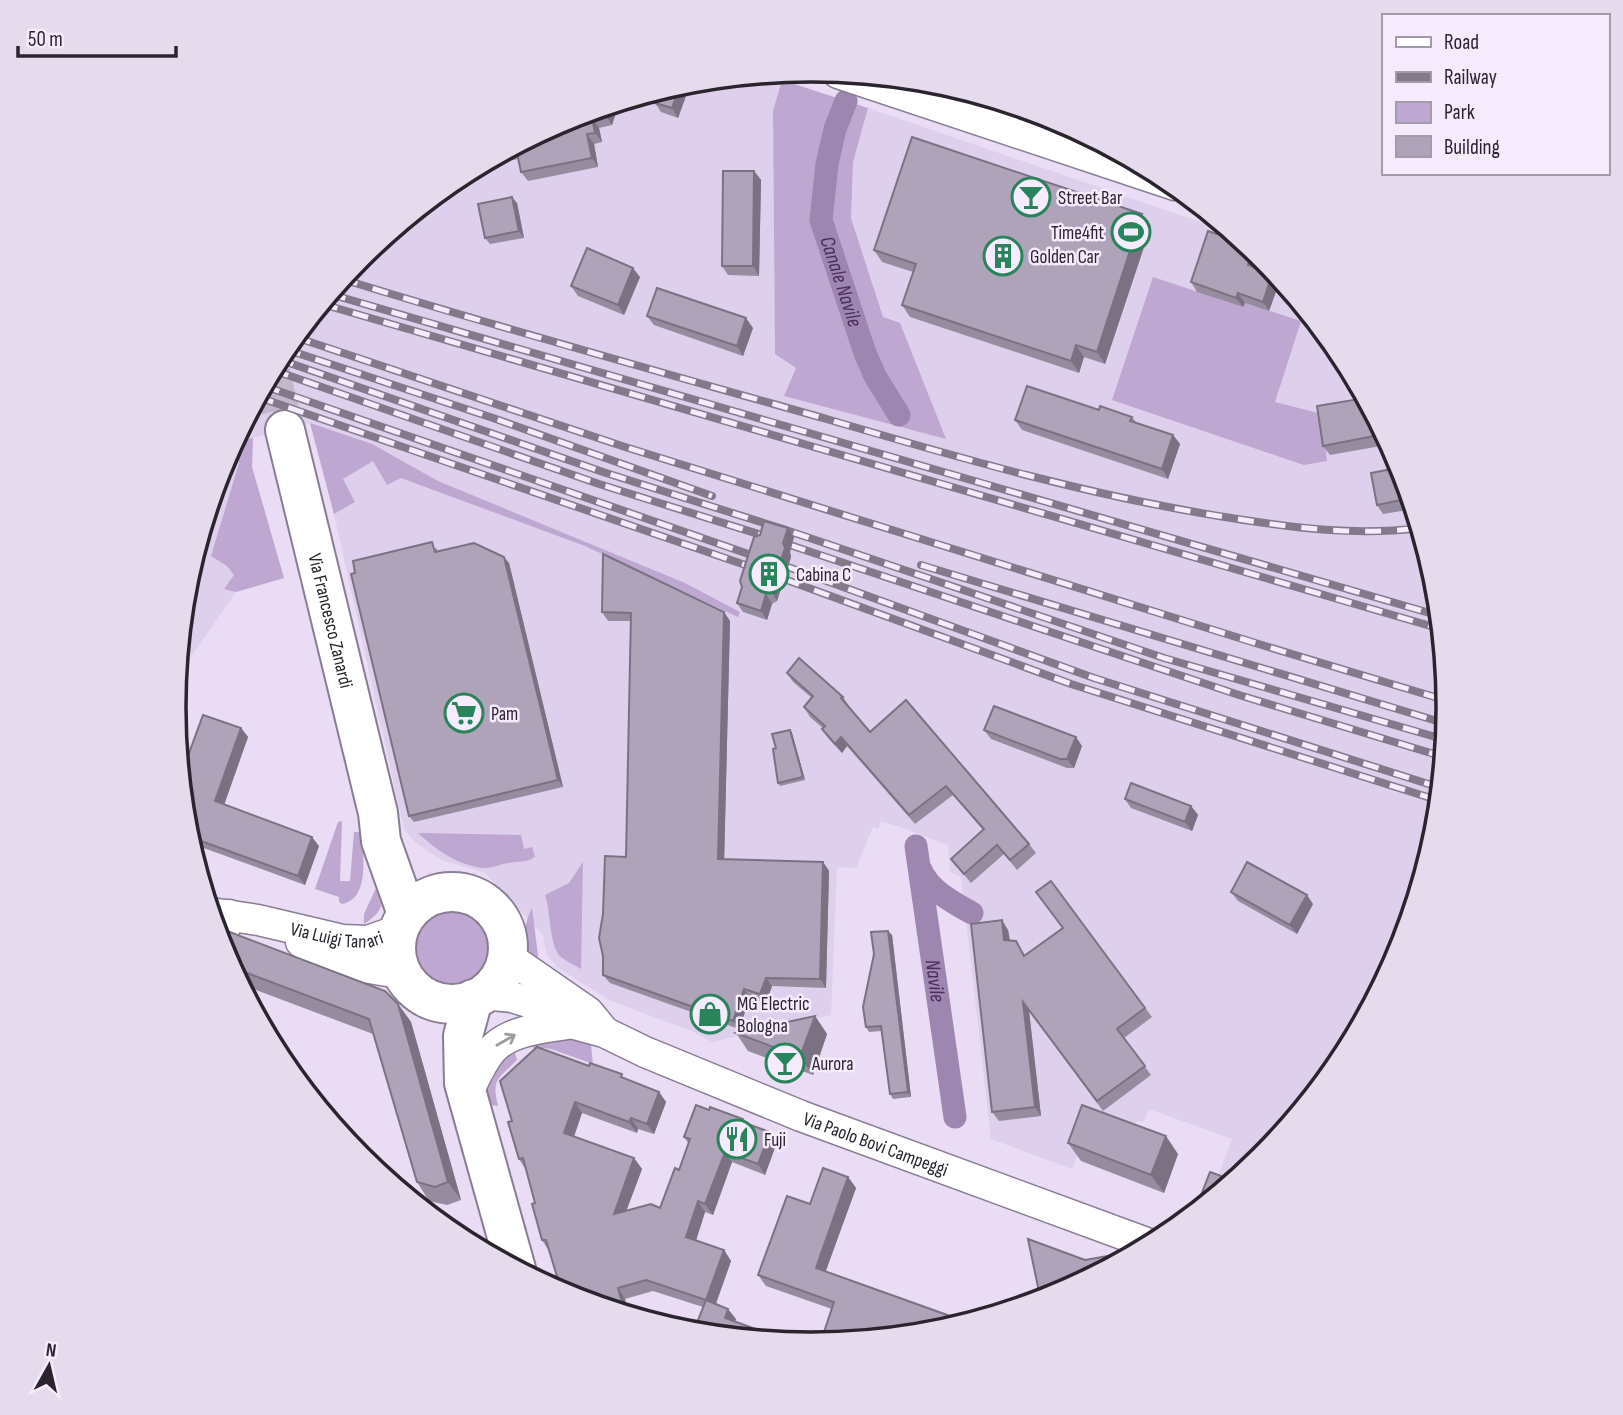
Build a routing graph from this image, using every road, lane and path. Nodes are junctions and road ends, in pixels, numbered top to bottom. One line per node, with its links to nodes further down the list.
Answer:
1 (880, 87): 2 (street)
2 (1131, 170)
3 (285, 430): 4 (main road, Via Francesco Zanardi)
4 (378, 813): 5 (main road, Via Francesco Zanardi); 6 (main road, Via Francesco Zanardi)
5 (449, 892): 6 (main road); 9 (main road)
6 (403, 922): 8 (street, Via Luigi Tanari); 10 (main road)
7 (225, 923): 8 (street, Via Luigi Tanari)
8 (274, 925): 10 (street, Via Luigi Tanari)
9 (507, 956): 11 (main road); 13 (street, Via Paolo Bovi Campeggi)
10 (413, 985): 11 (main road); 14 (main road)
11 (478, 997): 12 (street, Via Paolo Bovi Campeggi); 14 (main road)
12 (571, 1023): 13 (street, Via Paolo Bovi Campeggi); 14 (street, Via Paolo Bovi Campeggi, one-way to 12)
13 (604, 1032): 15 (street, Via Paolo Bovi Campeggi)
14 (466, 1088): 16 (main road)
15 (1138, 1240)
16 (512, 1256)

